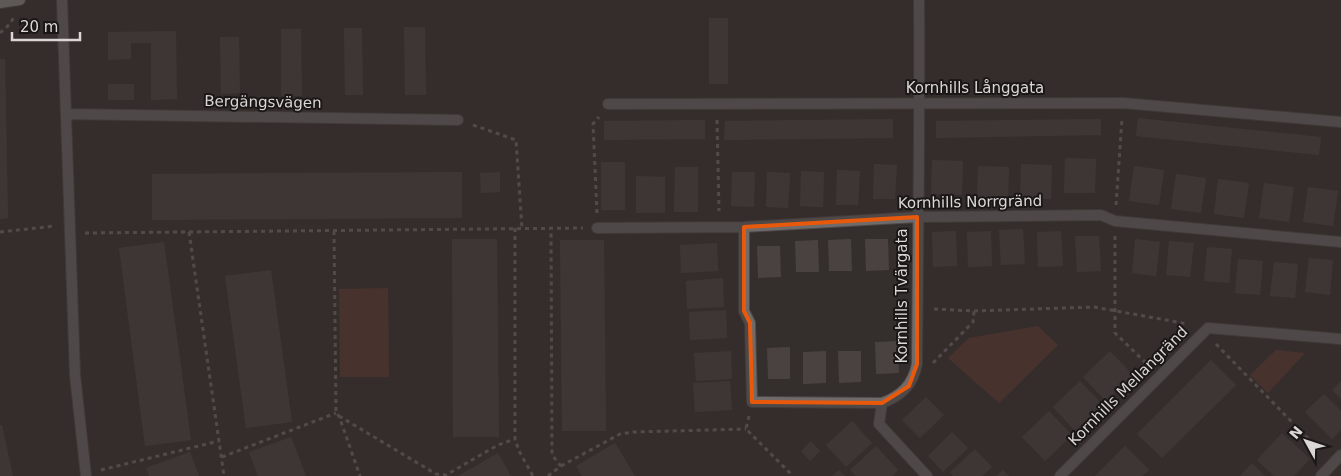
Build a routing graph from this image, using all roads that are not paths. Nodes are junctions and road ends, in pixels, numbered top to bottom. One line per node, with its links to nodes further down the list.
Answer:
1 (20, 0): 4 (street)
2 (62, 0): 7 (street)
3 (918, 0): 5 (street, Kornhills Tvärgata)
4 (0, 3)
5 (920, 103): 6 (street, Kornhills Långgata); 9 (street, Kornhills Långgata); 10 (street, Kornhills Tvärgata)
6 (608, 104)
7 (67, 114): 8 (street, Bergängsvägen); 17 (street)
8 (458, 120)
9 (1341, 122)
10 (917, 217): 11 (street, Kornhills Norrgränd); 13 (street, Kornhills Norrgränd); 15 (street, Kornhills Tvärgata)
11 (744, 227): 12 (street, Kornhills Norrgränd); 15 (street)
12 (597, 228)
13 (1341, 242)
14 (1341, 339): 19 (street, Kornhills Mellangränd)
15 (882, 403): 18 (street)
16 (1341, 455): 20 (street)
17 (85, 475)
18 (927, 476)
19 (1060, 476)
20 (1321, 476)

